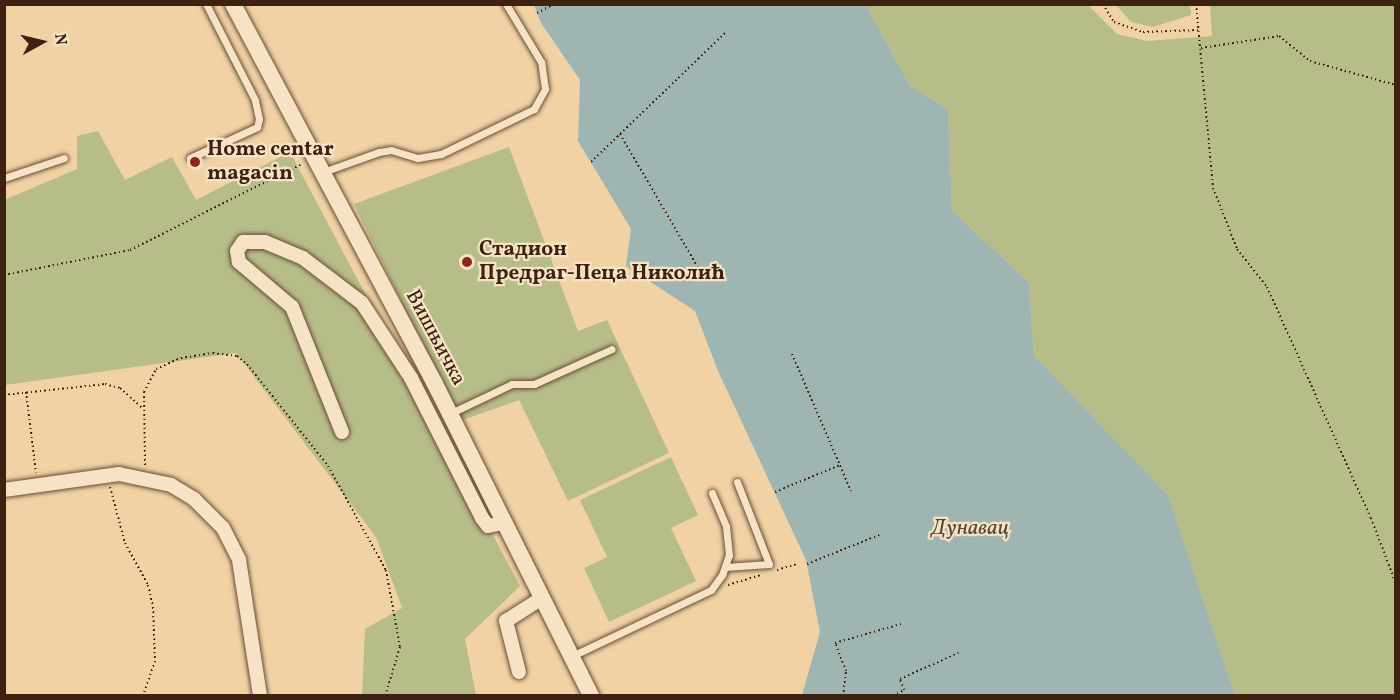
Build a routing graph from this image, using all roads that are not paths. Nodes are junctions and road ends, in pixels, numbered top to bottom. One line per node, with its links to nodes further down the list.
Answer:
1 (206, 4): 5 (lane)
2 (233, 4): 6 (street, Вишњичка)
3 (506, 4): 6 (lane)
4 (64, 158): 7 (lane)
5 (190, 158)
6 (316, 165): 9 (street, Вишњичка)
7 (4, 178)
8 (612, 348): 9 (lane)
9 (449, 414): 14 (street, Вишњичка)
10 (342, 432): 14 (street)
11 (737, 482): 15 (lane)
12 (4, 490): 19 (street)
13 (712, 493): 15 (lane)
14 (504, 523): 16 (street, Вишњичка)
15 (725, 567): 17 (lane)
16 (542, 598): 17 (street, Вишњичка); 18 (street)
17 (571, 656): 20 (street, Вишњичка)
18 (519, 672)
19 (260, 696)
20 (591, 696)

